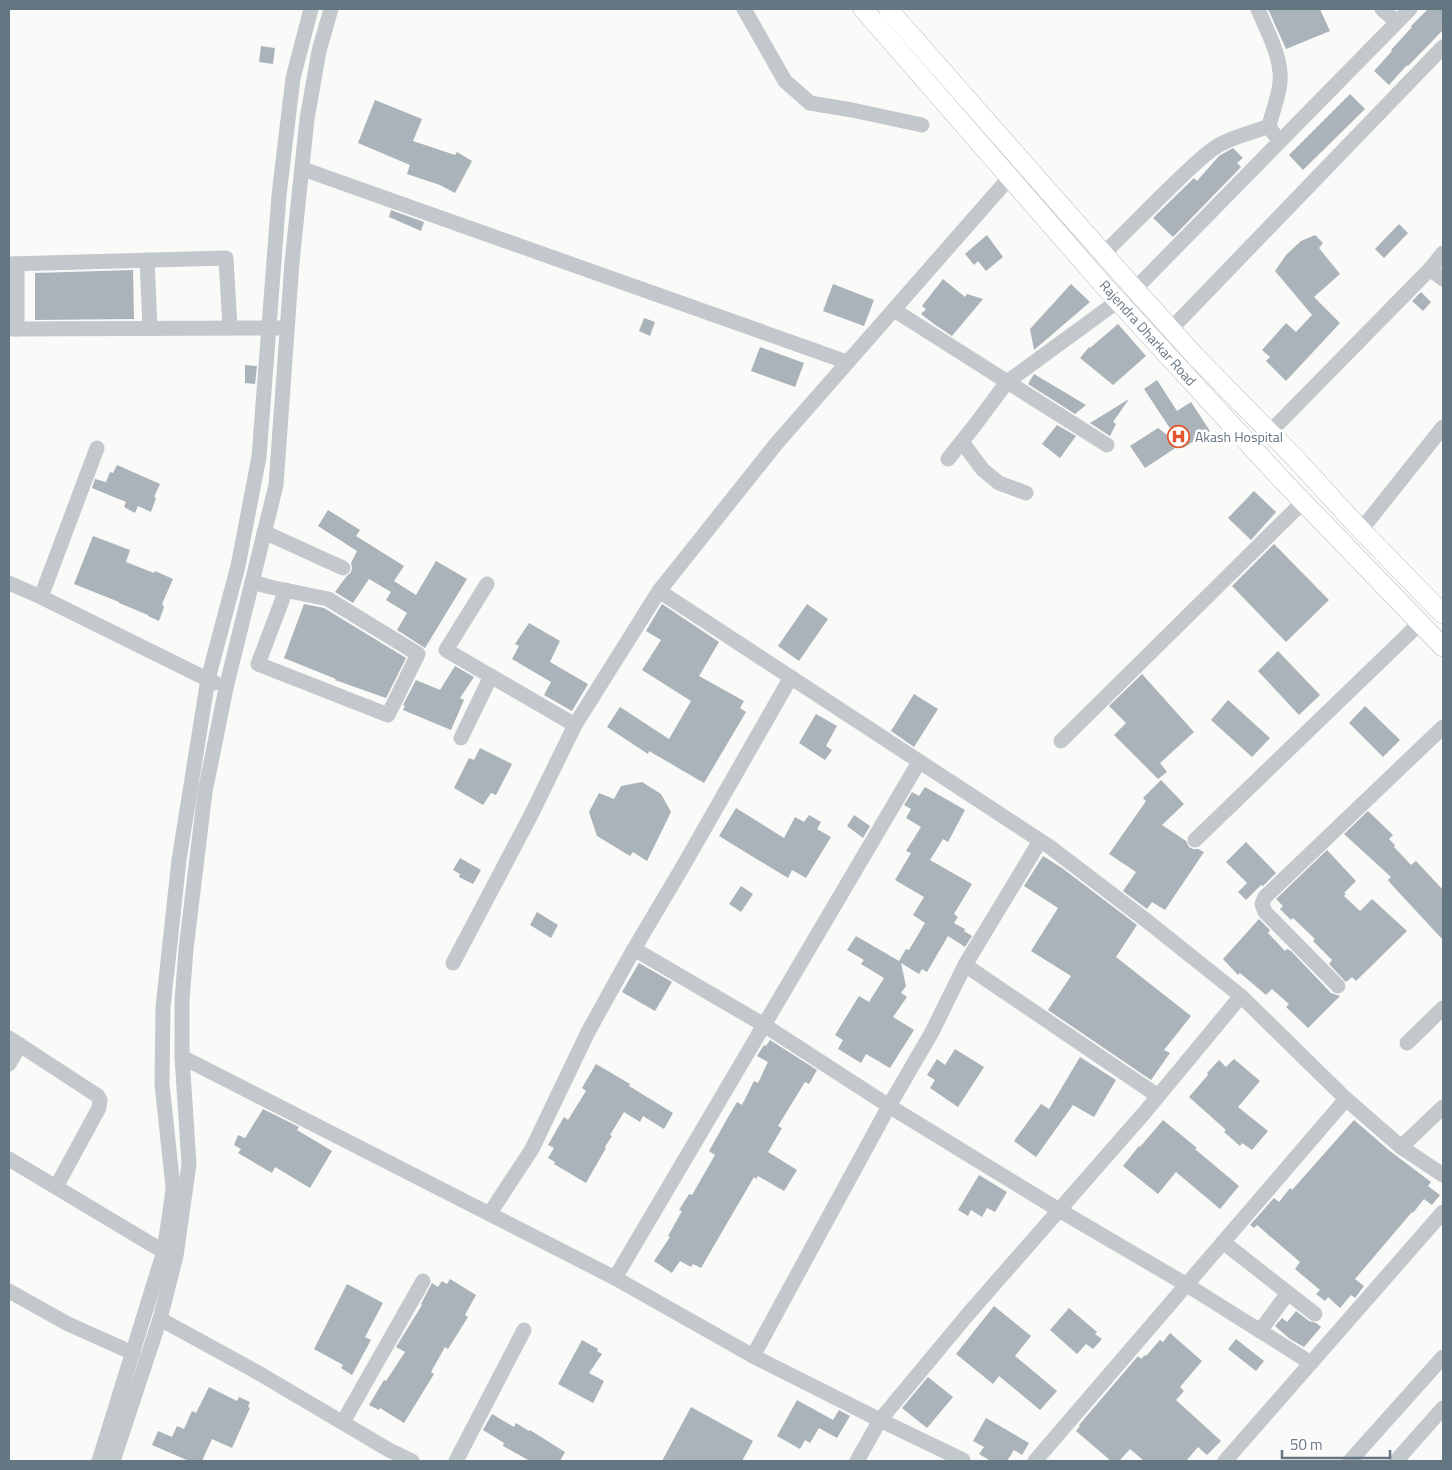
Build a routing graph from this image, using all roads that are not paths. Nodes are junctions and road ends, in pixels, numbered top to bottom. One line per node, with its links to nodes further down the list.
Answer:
1 (311, 9): 17 (street)
2 (331, 9): 15 (street)
3 (744, 9): 11 (street)
4 (863, 9): 16 (main road, Rajendra Dharkar Road)
5 (888, 9): 14 (main road, Rajendra Dharkar Road)
6 (1258, 9): 12 (street)
7 (1382, 9): 9 (street)
8 (1410, 9): 9 (street)
9 (1397, 22): 13 (street)
10 (1443, 47): 33 (street)
11 (922, 125)
12 (1269, 126): 13 (street); 20 (street)
13 (1279, 142): 25 (street)
14 (1026, 165): 16 (street); 20 (main road, Rajendra Dharkar Road)
15 (303, 169): 18 (street); 35 (street)
16 (1010, 177): 26 (main road, Rajendra Dharkar Road); 27 (street)
17 (280, 194): 18 (street); 30 (street)
18 (300, 196): 31 (street)
19 (1443, 253): 23 (street)
20 (1103, 254): 25 (main road, Rajendra Dharkar Road)
21 (147, 260): 22 (street); 28 (street); 29 (street)
22 (13, 264): 32 (street)
23 (1430, 269): 24 (street); 39 (street)
24 (1443, 279)
25 (1135, 289): 33 (main road, Rajendra Dharkar Road)
26 (1118, 300): 36 (main road, Rajendra Dharkar Road); 37 (street)
27 (894, 310): 35 (street); 37 (street)
28 (150, 328): 29 (street); 32 (street)
29 (230, 328): 30 (street)
30 (270, 328): 31 (street); 48 (street)
31 (288, 328): 47 (street)
32 (13, 329)
33 (1171, 329): 34 (main road, Rajendra Dharkar Road)
34 (1196, 357): 36 (street); 39 (main road, Rajendra Dharkar Road)
35 (847, 362): 55 (street)
36 (1182, 371): 45 (main road, Rajendra Dharkar Road)
37 (1007, 382): 40 (street); 41 (street)
38 (1443, 427): 46 (street)
39 (1270, 432): 46 (main road, Rajendra Dharkar Road)
40 (962, 442): 43 (street); 44 (street)
41 (1107, 445)
42 (97, 448): 56 (street)
43 (948, 459)
44 (1026, 493)
45 (1304, 502): 58 (main road, Rajendra Dharkar Road); 67 (street)
46 (1361, 530): 57 (main road, Rajendra Dharkar Road)
47 (264, 532): 49 (street); 50 (street)
48 (240, 556): 49 (street); 62 (street)
49 (258, 559): 51 (street)
50 (343, 568)
51 (252, 582): 54 (street); 63 (street)
52 (9, 583): 56 (street)
53 (486, 584): 60 (street)
54 (286, 590): 54 (street)
55 (659, 591): 61 (street); 64 (street)
56 (41, 597): 62 (street)
57 (1443, 614)
58 (1420, 623): 59 (main road, Rajendra Dharkar Road); 69 (street)
59 (1443, 647)
60 (491, 676): 64 (street); 66 (street)
61 (791, 677): 68 (street); 71 (street)
62 (208, 679): 63 (street); 94 (street)
63 (226, 688): 80 (street)
64 (575, 725): 72 (street)
65 (1443, 727): 74 (street)
66 (461, 738)
67 (1061, 741)
68 (919, 762): 70 (street); 77 (street)
69 (1195, 840)
70 (1040, 841): 73 (street); 75 (street)
71 (634, 949): 77 (street); 92 (street)
72 (453, 963)
73 (965, 965): 82 (street); 84 (street)
74 (1338, 986)
75 (1241, 996): 82 (street); 83 (street)
76 (1443, 1008): 79 (street)
77 (764, 1025): 84 (street); 95 (street)
78 (14, 1042): 81 (street); 89 (street)
79 (1407, 1043)
80 (182, 1057): 92 (street); 101 (street)
81 (9, 1064)
82 (1158, 1096): 90 (street)
83 (1346, 1099): 86 (street); 93 (street)
84 (890, 1106): 90 (street); 105 (street)
85 (1443, 1107): 86 (street)
86 (1401, 1147): 88 (street)
87 (9, 1159): 89 (street)
88 (1443, 1175)
89 (56, 1187): 94 (street)
90 (1059, 1210): 97 (street); 110 (street)
91 (1443, 1212): 107 (street)
92 (490, 1213): 95 (street)
93 (1223, 1242): 97 (street); 99 (street)
94 (164, 1251): 104 (street)
95 (615, 1278): 105 (street)
96 (423, 1281): 111 (street)
97 (1187, 1285): 103 (street); 118 (street)
98 (9, 1291): 104 (street)
99 (1288, 1293): 100 (street); 103 (street)
100 (1315, 1314)
101 (160, 1319): 108 (street); 111 (street)
102 (524, 1330): 115 (street)
103 (1260, 1331): 107 (street)
104 (133, 1352): 108 (street)
105 (753, 1356): 110 (street)
106 (1443, 1356): 120 (street)
107 (1311, 1363): 119 (street)
108 (132, 1381): 112 (street); 113 (street)
109 (1443, 1408): 121 (street)
110 (880, 1420): 116 (street); 117 (street)
111 (342, 1422): 114 (street)
112 (99, 1461)
113 (113, 1461)
114 (412, 1461)
115 (456, 1461)
116 (857, 1461)
117 (963, 1461)
118 (1035, 1461)
119 (1225, 1461)
120 (1350, 1461)
121 (1396, 1461)

